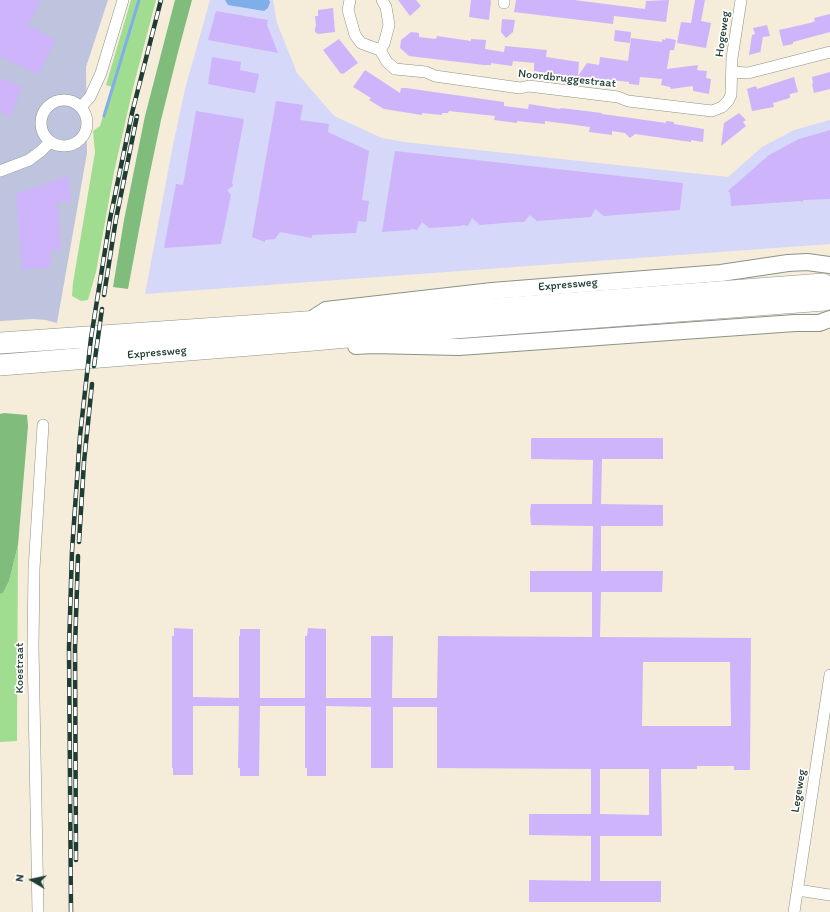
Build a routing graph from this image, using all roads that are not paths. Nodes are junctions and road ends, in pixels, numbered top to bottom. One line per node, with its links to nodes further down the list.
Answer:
1 (123, 0): 8 (street)
2 (350, 0): 5 (street)
3 (382, 0): 5 (street)
4 (741, 0): 7 (street, Hogeweg)
5 (380, 50): 7 (street, Noordbruggestraat)
6 (830, 52): 7 (street)
7 (732, 72)
8 (81, 107): 9 (street); 9 (street)
9 (50, 142): 10 (street)
10 (0, 171)
11 (827, 292): 12 (highway, Expressweg); 12 (street, Expressweg)
12 (312, 331): 13 (highway, Expressweg); 14 (highway, Expressweg)
13 (0, 343)
14 (0, 365)
15 (42, 425): 19 (street, Koestraat)
16 (830, 675): 17 (street, Legeweg)
17 (798, 890): 18 (street); 20 (street, Legeweg)
18 (830, 895)
19 (38, 912)
20 (794, 912)

